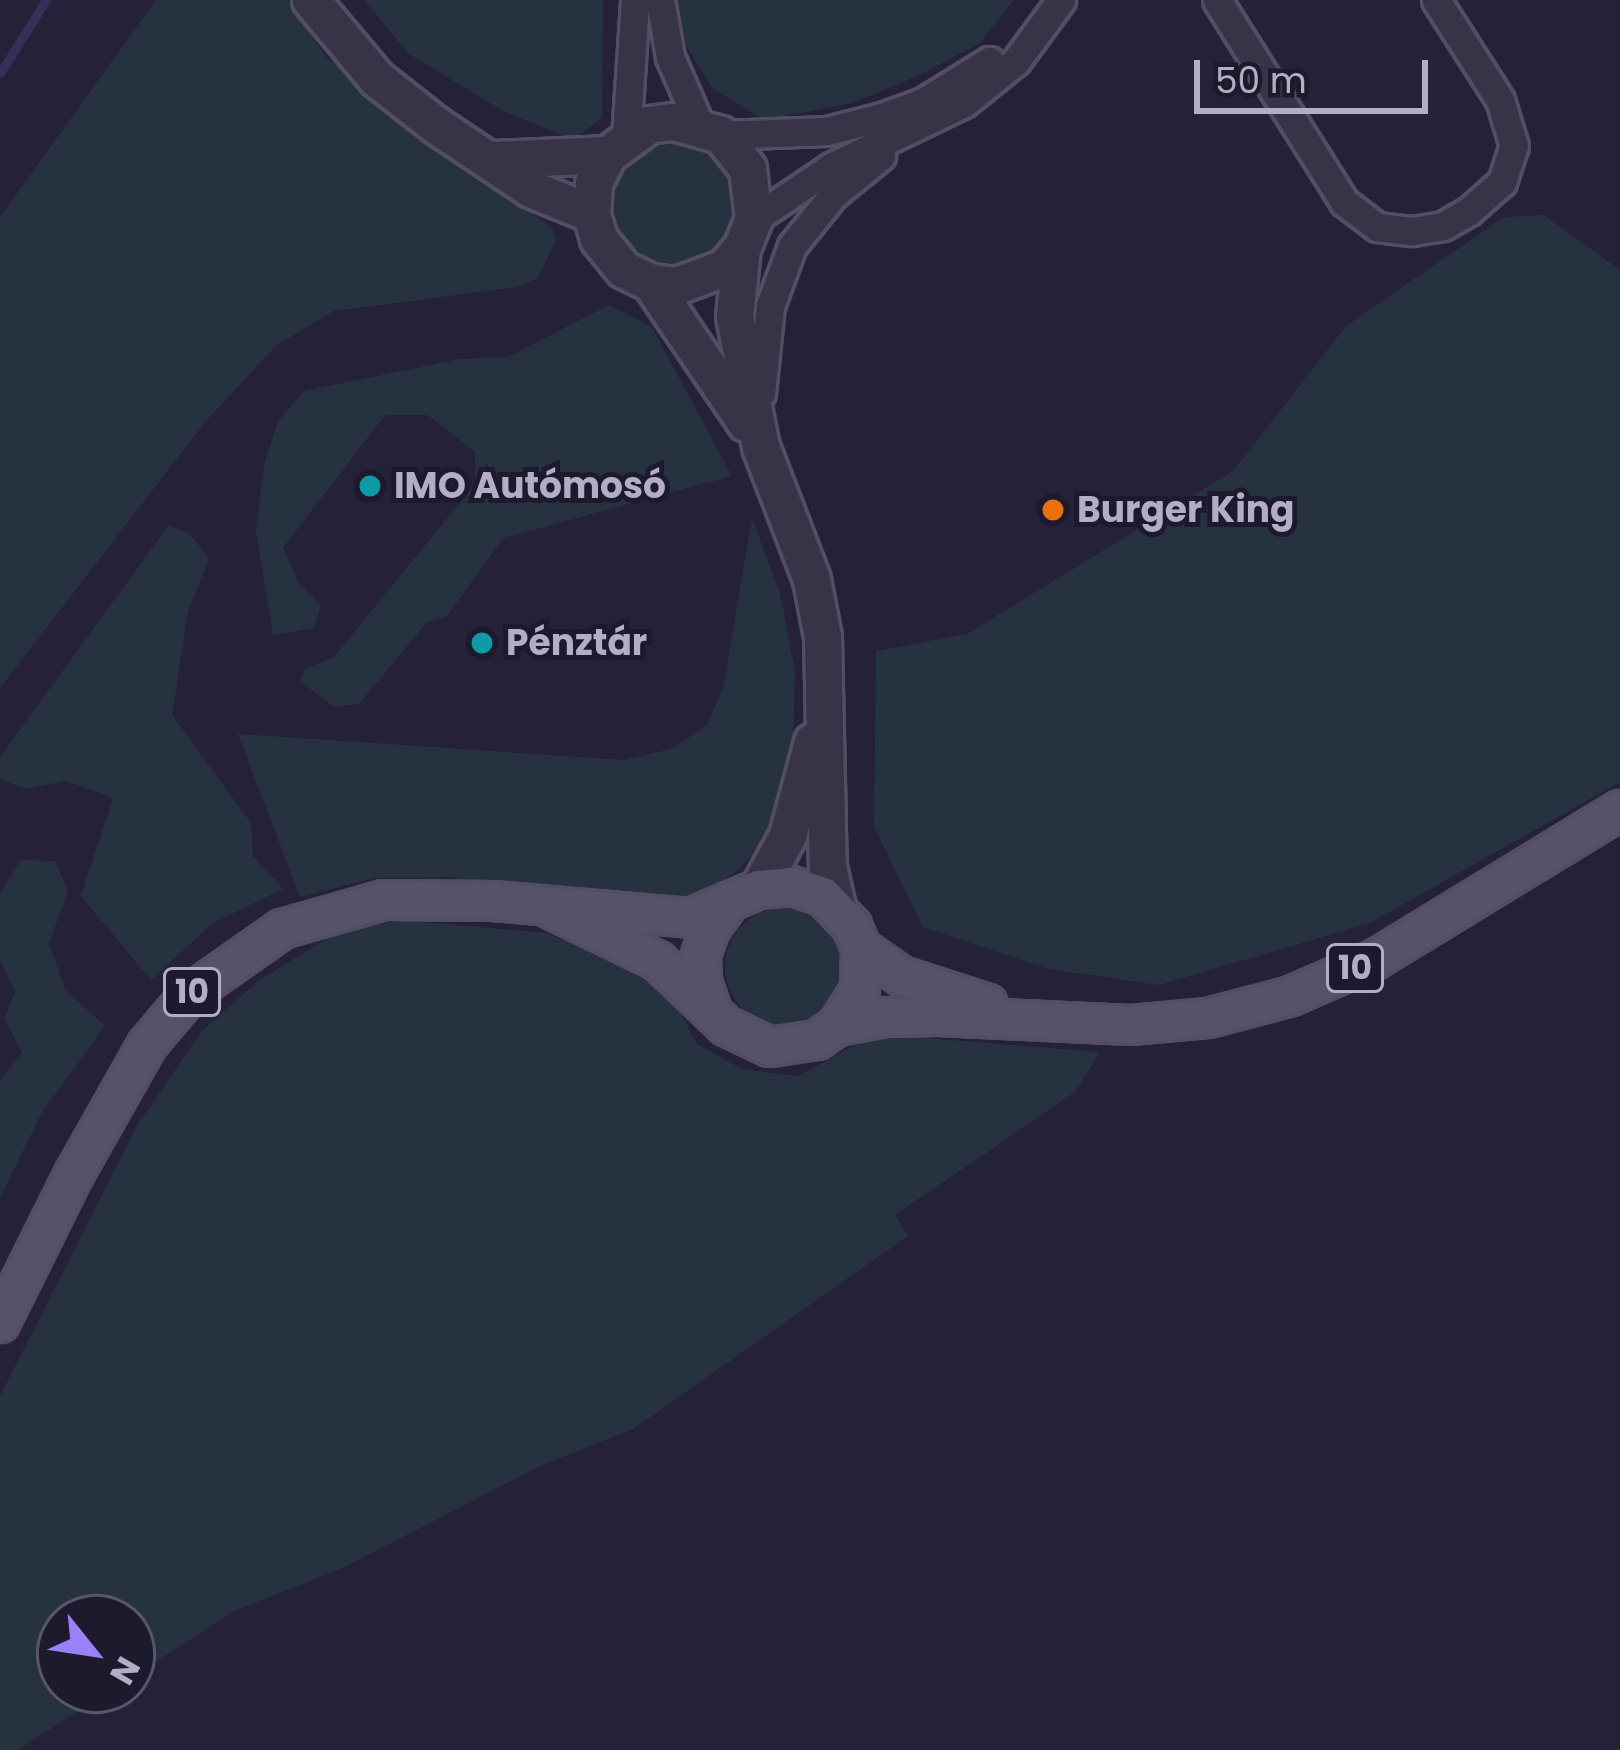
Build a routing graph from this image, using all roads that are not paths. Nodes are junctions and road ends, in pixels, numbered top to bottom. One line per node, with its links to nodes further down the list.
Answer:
1 (310, 0): 11 (street)
2 (635, 0): 10 (street)
3 (660, 0): 9 (street)
4 (1043, 0): 9 (street)
5 (1061, 0): 8 (street)
6 (1217, 0): 7 (street)
7 (1436, 0)
8 (912, 130): 13 (street); 15 (street)
9 (711, 131): 10 (street); 13 (street)
10 (617, 146): 11 (street); 12 (street)
11 (494, 160): 12 (street)
12 (592, 214): 14 (street)
13 (748, 234): 14 (street); 15 (street)
14 (651, 284): 15 (street)
15 (760, 447): 16 (street)
16 (825, 692): 18 (street); 20 (street)
17 (1620, 809): 24 (main road, 10)
18 (759, 889): 19 (main road, 10); 20 (main road)
19 (726, 907): 21 (main road, 10); 23 (main road)
20 (837, 907): 22 (main road, 10)
21 (551, 909): 23 (main road, 10); 26 (main road, 10)
22 (861, 948): 24 (main road, 10); 25 (main road)
23 (712, 1008): 25 (main road, 10)
24 (1055, 1022): 25 (main road, 10)
25 (837, 1026)
26 (0, 1323)

